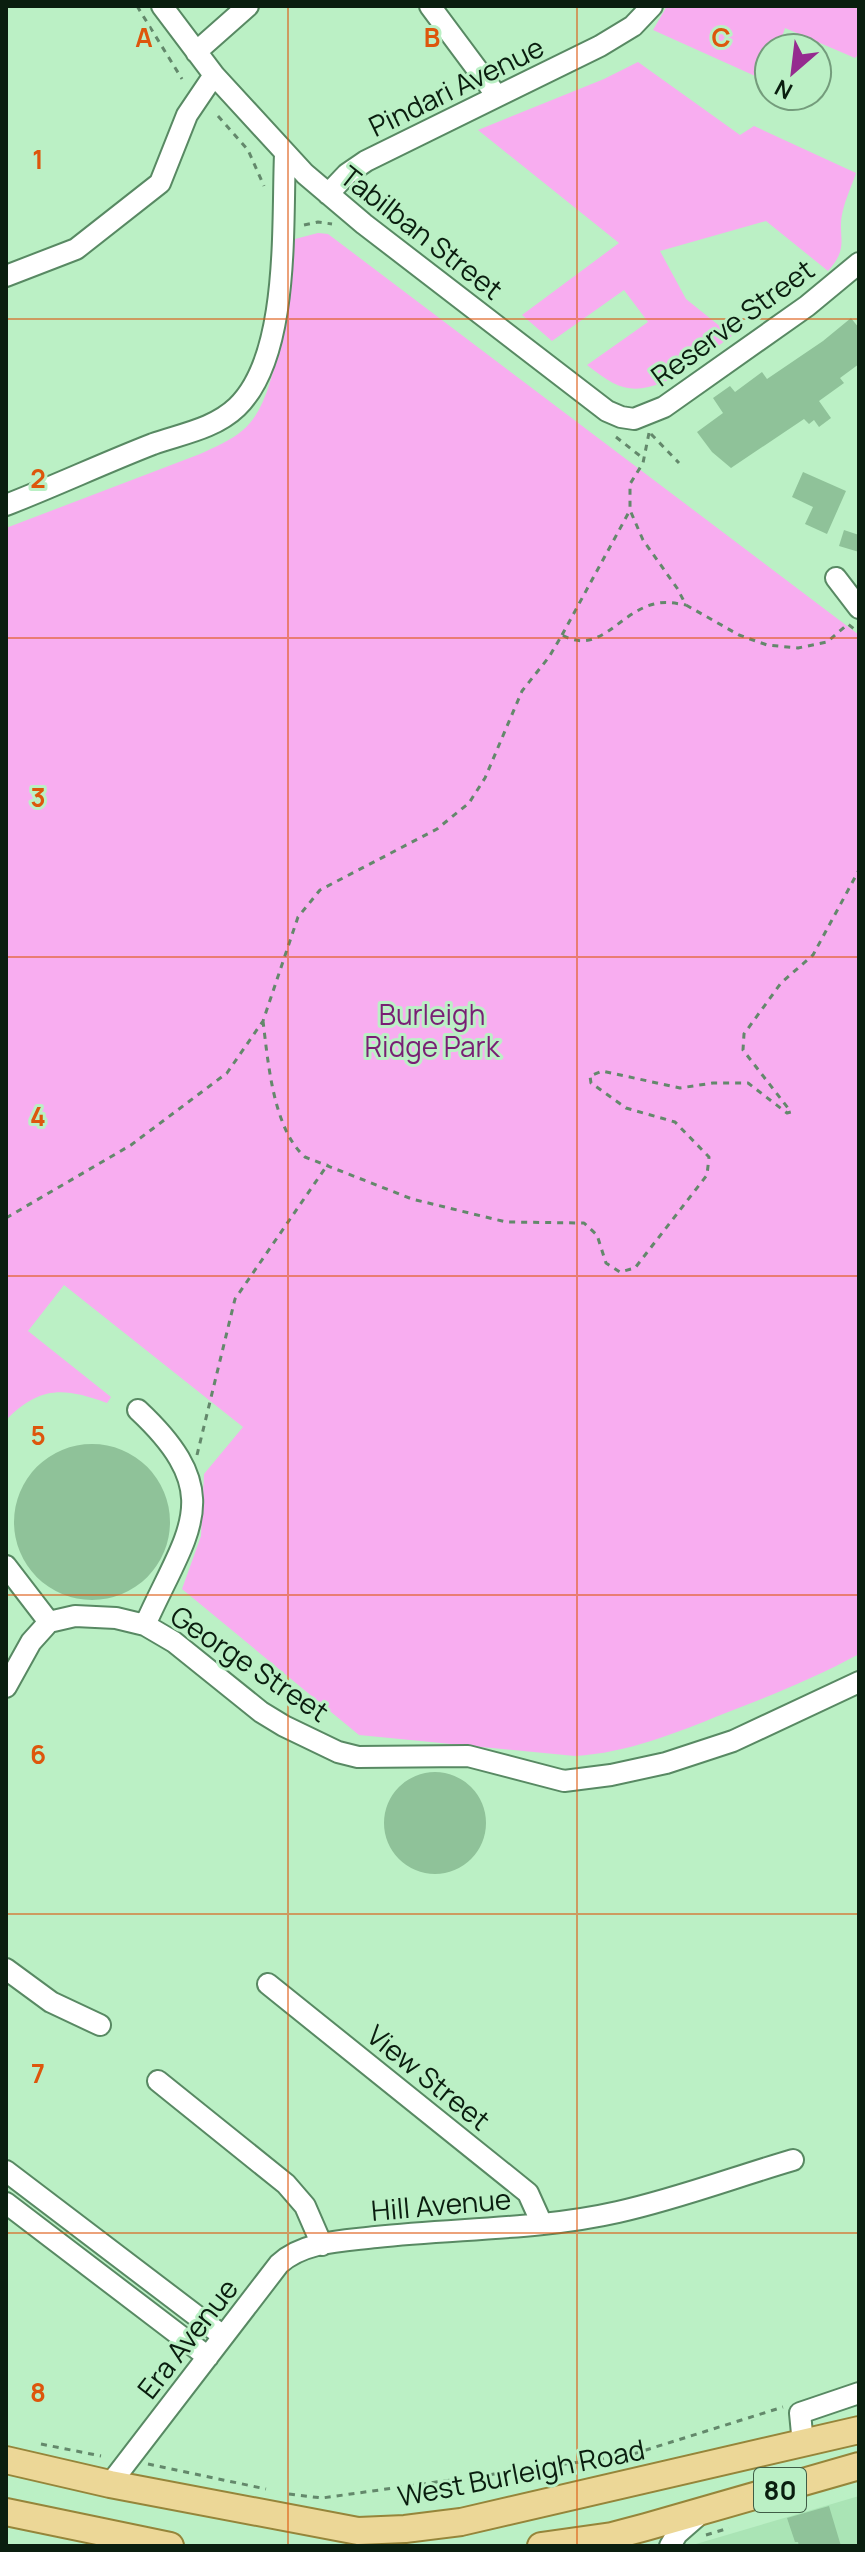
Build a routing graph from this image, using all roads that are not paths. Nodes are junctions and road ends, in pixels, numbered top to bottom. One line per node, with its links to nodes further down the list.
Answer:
1 (162, 6): 5 (street, Tabilban Street)
2 (248, 6): 5 (street)
3 (430, 6): 7 (street)
4 (652, 6): 7 (street, Pindari Avenue)
5 (196, 52): 6 (street, Tabilban Street)
6 (214, 75): 8 (street, Tabilban Street); 11 (street)
7 (497, 96): 9 (street, Pindari Avenue)
8 (285, 154): 9 (street, Tabilban Street); 13 (street)
9 (328, 194): 12 (street, Tabilban Street)
10 (859, 263): 12 (street, Reserve Street)
11 (6, 276)
12 (642, 426)
13 (6, 505)
14 (836, 578): 15 (street)
15 (853, 616)
16 (138, 1410): 19 (street)
17 (6, 1566): 18 (street)
18 (49, 1622): 19 (street, George Street); 21 (street)
19 (145, 1625): 20 (street, George Street)
20 (859, 1682)
21 (6, 1687)
22 (6, 1969): 24 (street)
23 (268, 1984): 29 (street, View Street)
24 (100, 2025)
25 (158, 2081): 30 (street)
26 (793, 2160): 29 (street, Hill Avenue)
27 (6, 2171): 31 (street)
28 (6, 2203): 32 (street)
29 (542, 2224): 30 (street, Hill Avenue)
30 (322, 2245): 31 (street, Era Avenue)
31 (223, 2336): 32 (street, Era Avenue)
32 (208, 2357): 38 (street, Era Avenue)
33 (859, 2393): 35 (street)
34 (859, 2430): 35 (main road, West Burleigh Road / 80)
35 (803, 2444): 38 (main road, West Burleigh Road / 80)
36 (6, 2460): 38 (main road, West Burleigh Road / 80)
37 (859, 2466): 40 (main road, 80)
38 (110, 2484)
39 (7, 2512): 42 (main road)
40 (701, 2513): 41 (main road, 80); 45 (street)
41 (612, 2536): 43 (main road, 80); 44 (street)
42 (170, 2546)
43 (541, 2546)
44 (644, 2546)
45 (670, 2546)

